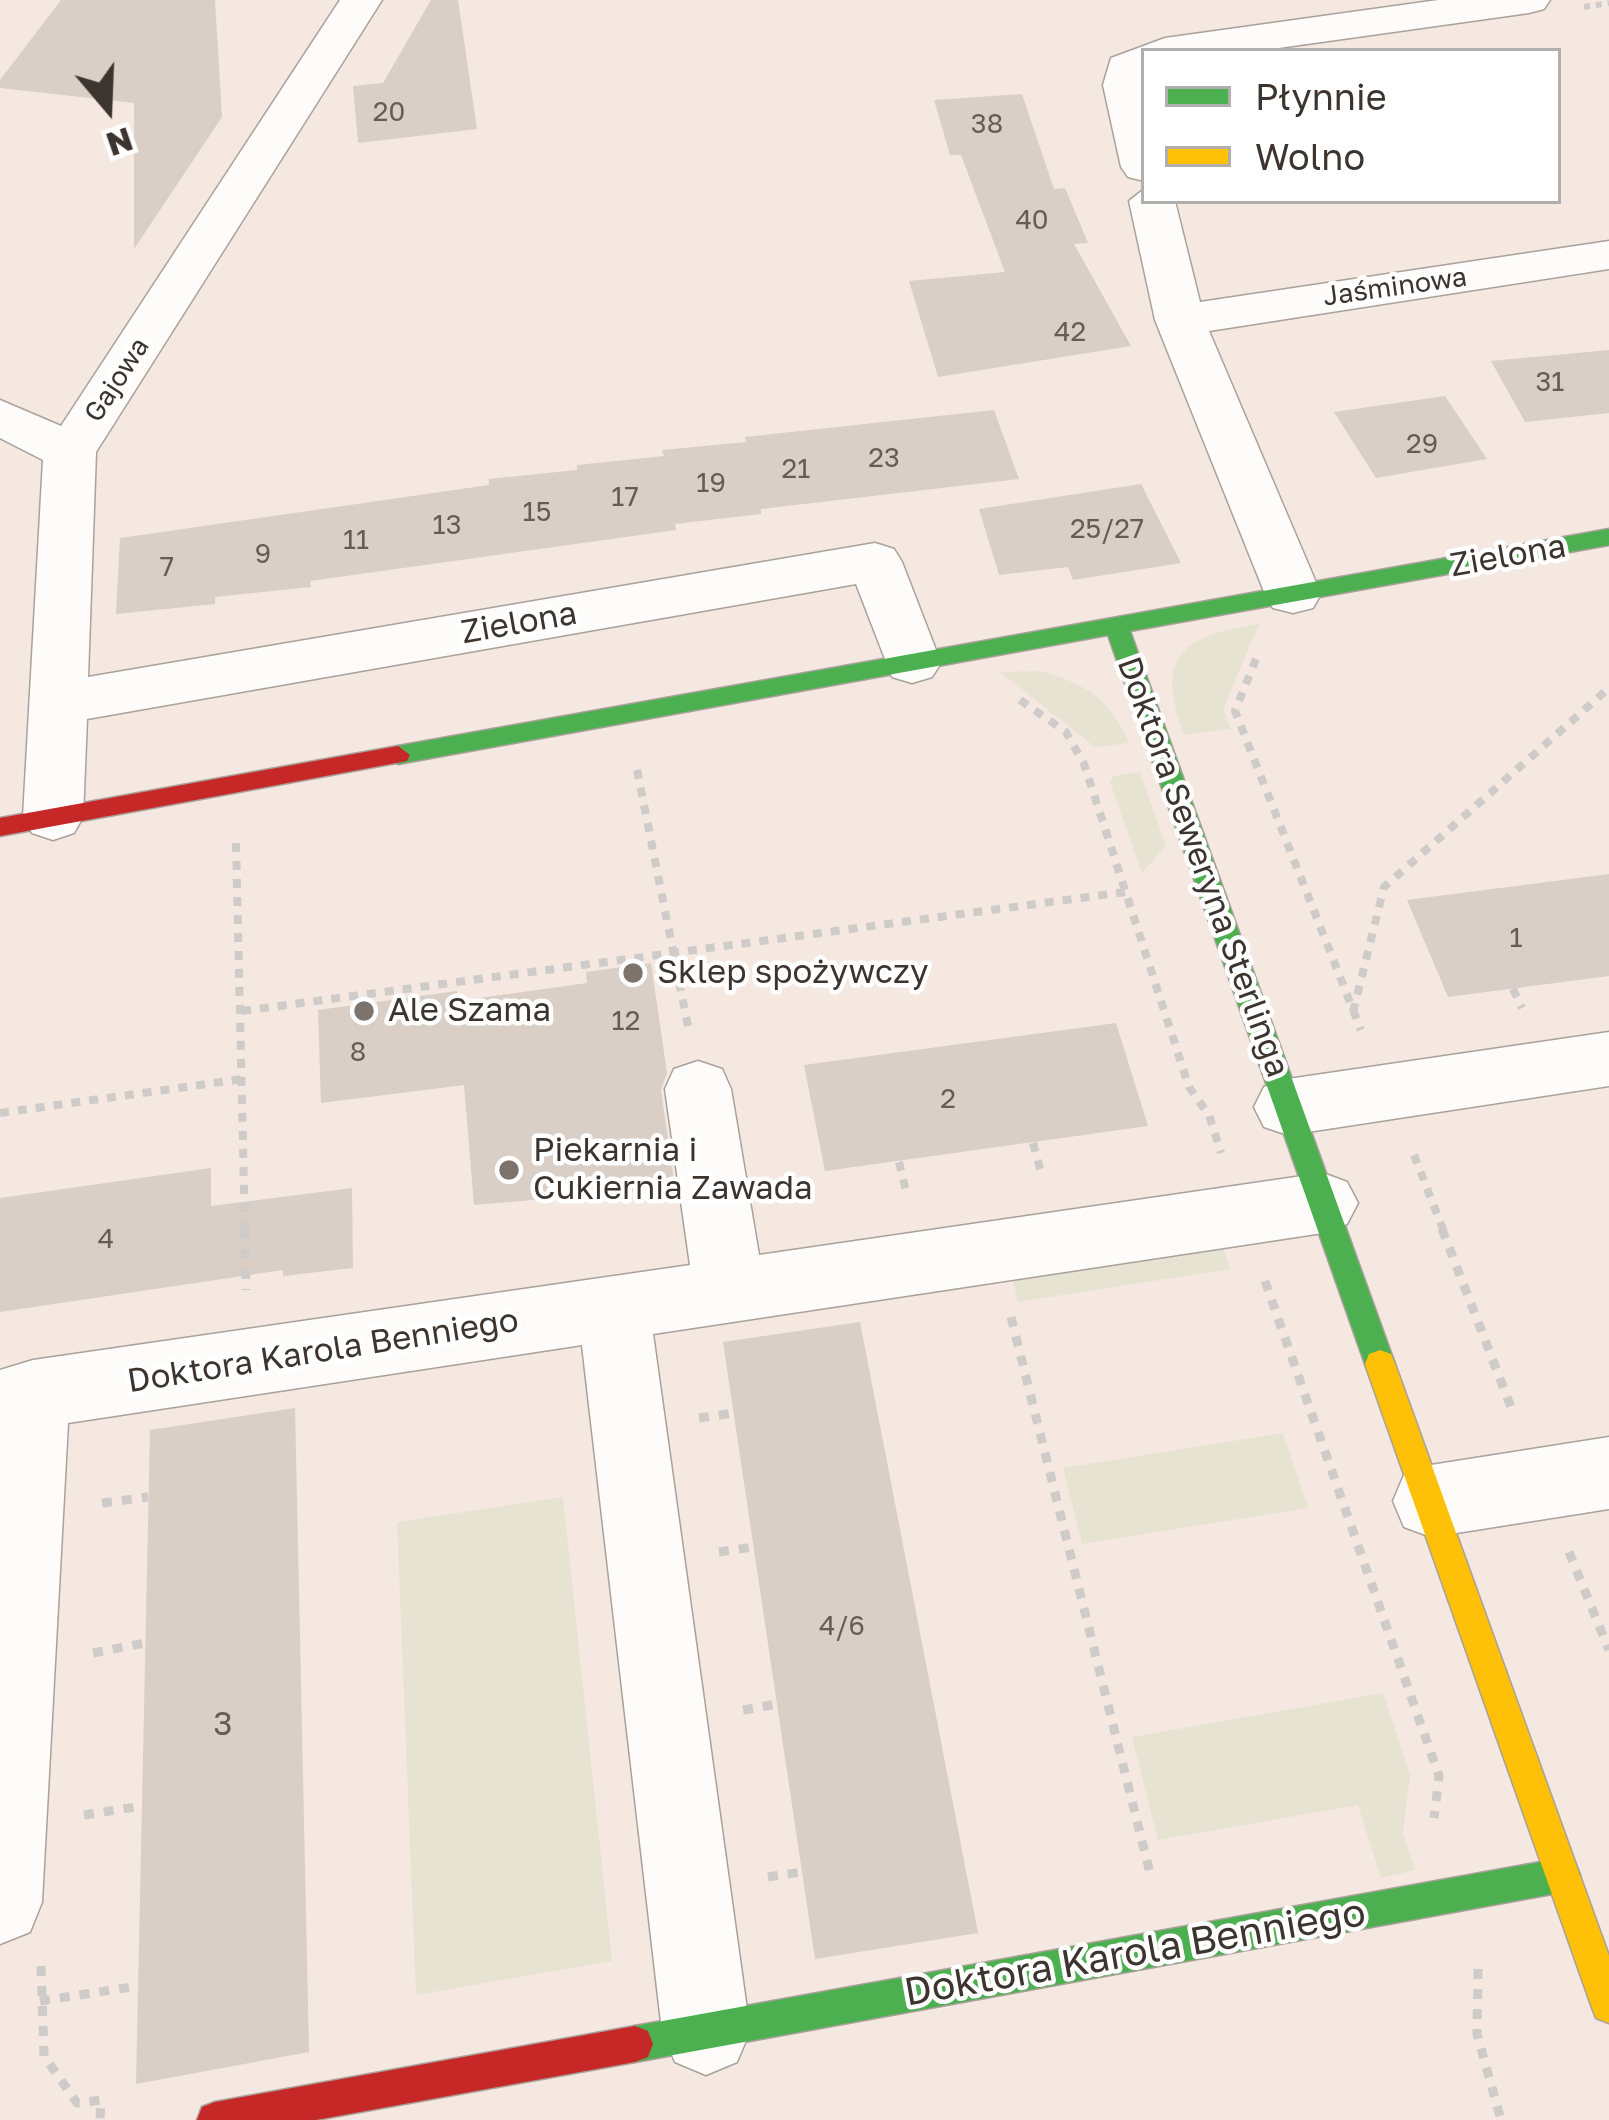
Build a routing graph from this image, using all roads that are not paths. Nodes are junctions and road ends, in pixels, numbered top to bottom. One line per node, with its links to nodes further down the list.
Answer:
1 (361, 0): 10 (street, Gajowa)
2 (1529, 0): 3 (street)
3 (1186, 48)
4 (1141, 60): 5 (street)
5 (1141, 155)
6 (1153, 204): 8 (street)
7 (1609, 256): 8 (street, Jaśminowa)
8 (1180, 320): 12 (street)
9 (0, 417): 10 (street)
10 (70, 452): 15 (street, Gajowa)
11 (1609, 538): 12 (street, Zielona)
12 (1293, 594): 13 (street, Zielona)
13 (1117, 627): 14 (street, Zielona); 20 (street, Doktora Seweryna Sterlinga)
14 (912, 663): 15 (street, Zielona); 16 (street, Zielona)
15 (57, 703): 16 (street, Gajowa)
16 (53, 817): 17 (street, Zielona)
17 (0, 827)
18 (1609, 1059): 20 (street, Doktora Seweryna Sterlinga)
19 (698, 1089): 22 (street)
20 (1288, 1107): 21 (street, Doktora Seweryna Sterlinga)
21 (1323, 1203): 22 (street, Doktora Karola Benniego); 26 (street, Doktora Seweryna Sterlinga)
22 (729, 1291): 23 (street, Doktora Karola Benniego)
23 (613, 1307): 24 (street, Doktora Karola Benniego); 30 (street)
24 (17, 1399): 28 (street, Doktora Karola Benniego)
25 (1575, 1478): 26 (street)
26 (1431, 1501): 27 (street, Doktora Seweryna Sterlinga)
27 (1563, 1875): 29 (street, Doktora Seweryna Sterlinga); 30 (street, Doktora Karola Benniego)
28 (0, 1902)
29 (1609, 2005)
30 (706, 2031): 31 (street, Doktora Karola Benniego)
31 (215, 2120)

